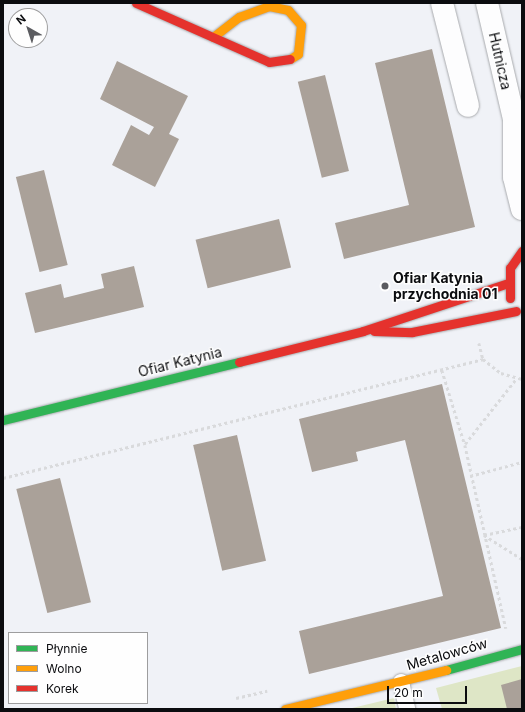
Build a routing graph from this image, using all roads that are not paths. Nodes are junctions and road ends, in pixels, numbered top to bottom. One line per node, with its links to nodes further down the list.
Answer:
1 (136, 3): 4 (street)
2 (442, 3): 5 (street)
3 (487, 3): 6 (street, Hutnicza)
4 (213, 37): 4 (street)
5 (468, 106)
6 (514, 119): 7 (street, Hutnicza); 8 (street, Hutnicza)
7 (522, 140)
8 (522, 209)
9 (522, 250): 10 (street)
10 (508, 283): 11 (street); 12 (street, Ofiar Katynia)
11 (519, 314): 12 (street, Ofiar Katynia)
12 (363, 331): 13 (street, Ofiar Katynia)
13 (3, 420)
14 (522, 649): 15 (street, Metalowców)
15 (401, 682): 16 (street, Metalowców); 17 (lane)
16 (285, 709)
17 (407, 709)

